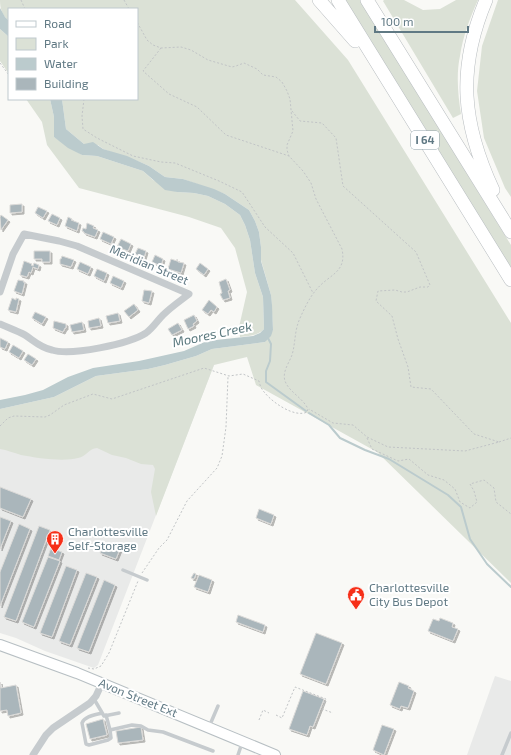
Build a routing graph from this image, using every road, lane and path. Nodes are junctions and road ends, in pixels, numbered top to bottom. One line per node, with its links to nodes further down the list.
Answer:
1 (319, 0): 11 (highway)
2 (338, 0): 11 (highway, I 64)
3 (367, 0): 13 (highway, I 64)
4 (486, 0): 13 (highway)
5 (138, 24): 6 (path)
6 (161, 48): 10 (path); 12 (path)
7 (0, 63): 8 (path)
8 (8, 74)
9 (84, 100): 16 (path)
10 (291, 110): 12 (path); 23 (path)
11 (409, 115): 14 (highway, I 64)
12 (289, 156): 16 (path)
13 (509, 229)
14 (511, 280)
15 (0, 292): 17 (street, Meridian Street)
16 (314, 294): 19 (path)
17 (0, 324)
18 (228, 376): 19 (path); 20 (path); 26 (path)
19 (308, 409): 21 (path)
20 (0, 426)
21 (367, 437): 23 (path); 24 (path)
22 (511, 438): 23 (path)
23 (499, 442)
24 (511, 514)
25 (123, 570): 26 (lane)
26 (140, 577): 27 (lane); 29 (path)
27 (147, 580)
28 (0, 645): 30 (main road, Avon Street Ext)
29 (86, 668)
30 (102, 683): 31 (street); 40 (main road, Avon Street Ext)
31 (94, 700): 33 (lane); 45 (street)
32 (218, 706): 40 (lane)
33 (102, 713): 37 (lane); 41 (lane)
34 (119, 713): 37 (lane)
35 (270, 713): 39 (path)
36 (333, 713): 38 (path)
37 (106, 715): 41 (lane)
38 (276, 716)
39 (259, 720)
40 (209, 727): 43 (main road, Avon Street Ext)
41 (110, 730): 44 (lane)
42 (511, 733): 48 (lane)
43 (242, 742): 46 (lane); 47 (main road, Avon Street Ext)
44 (213, 751)
45 (33, 755)
46 (238, 755)
47 (275, 755)
48 (502, 755)

